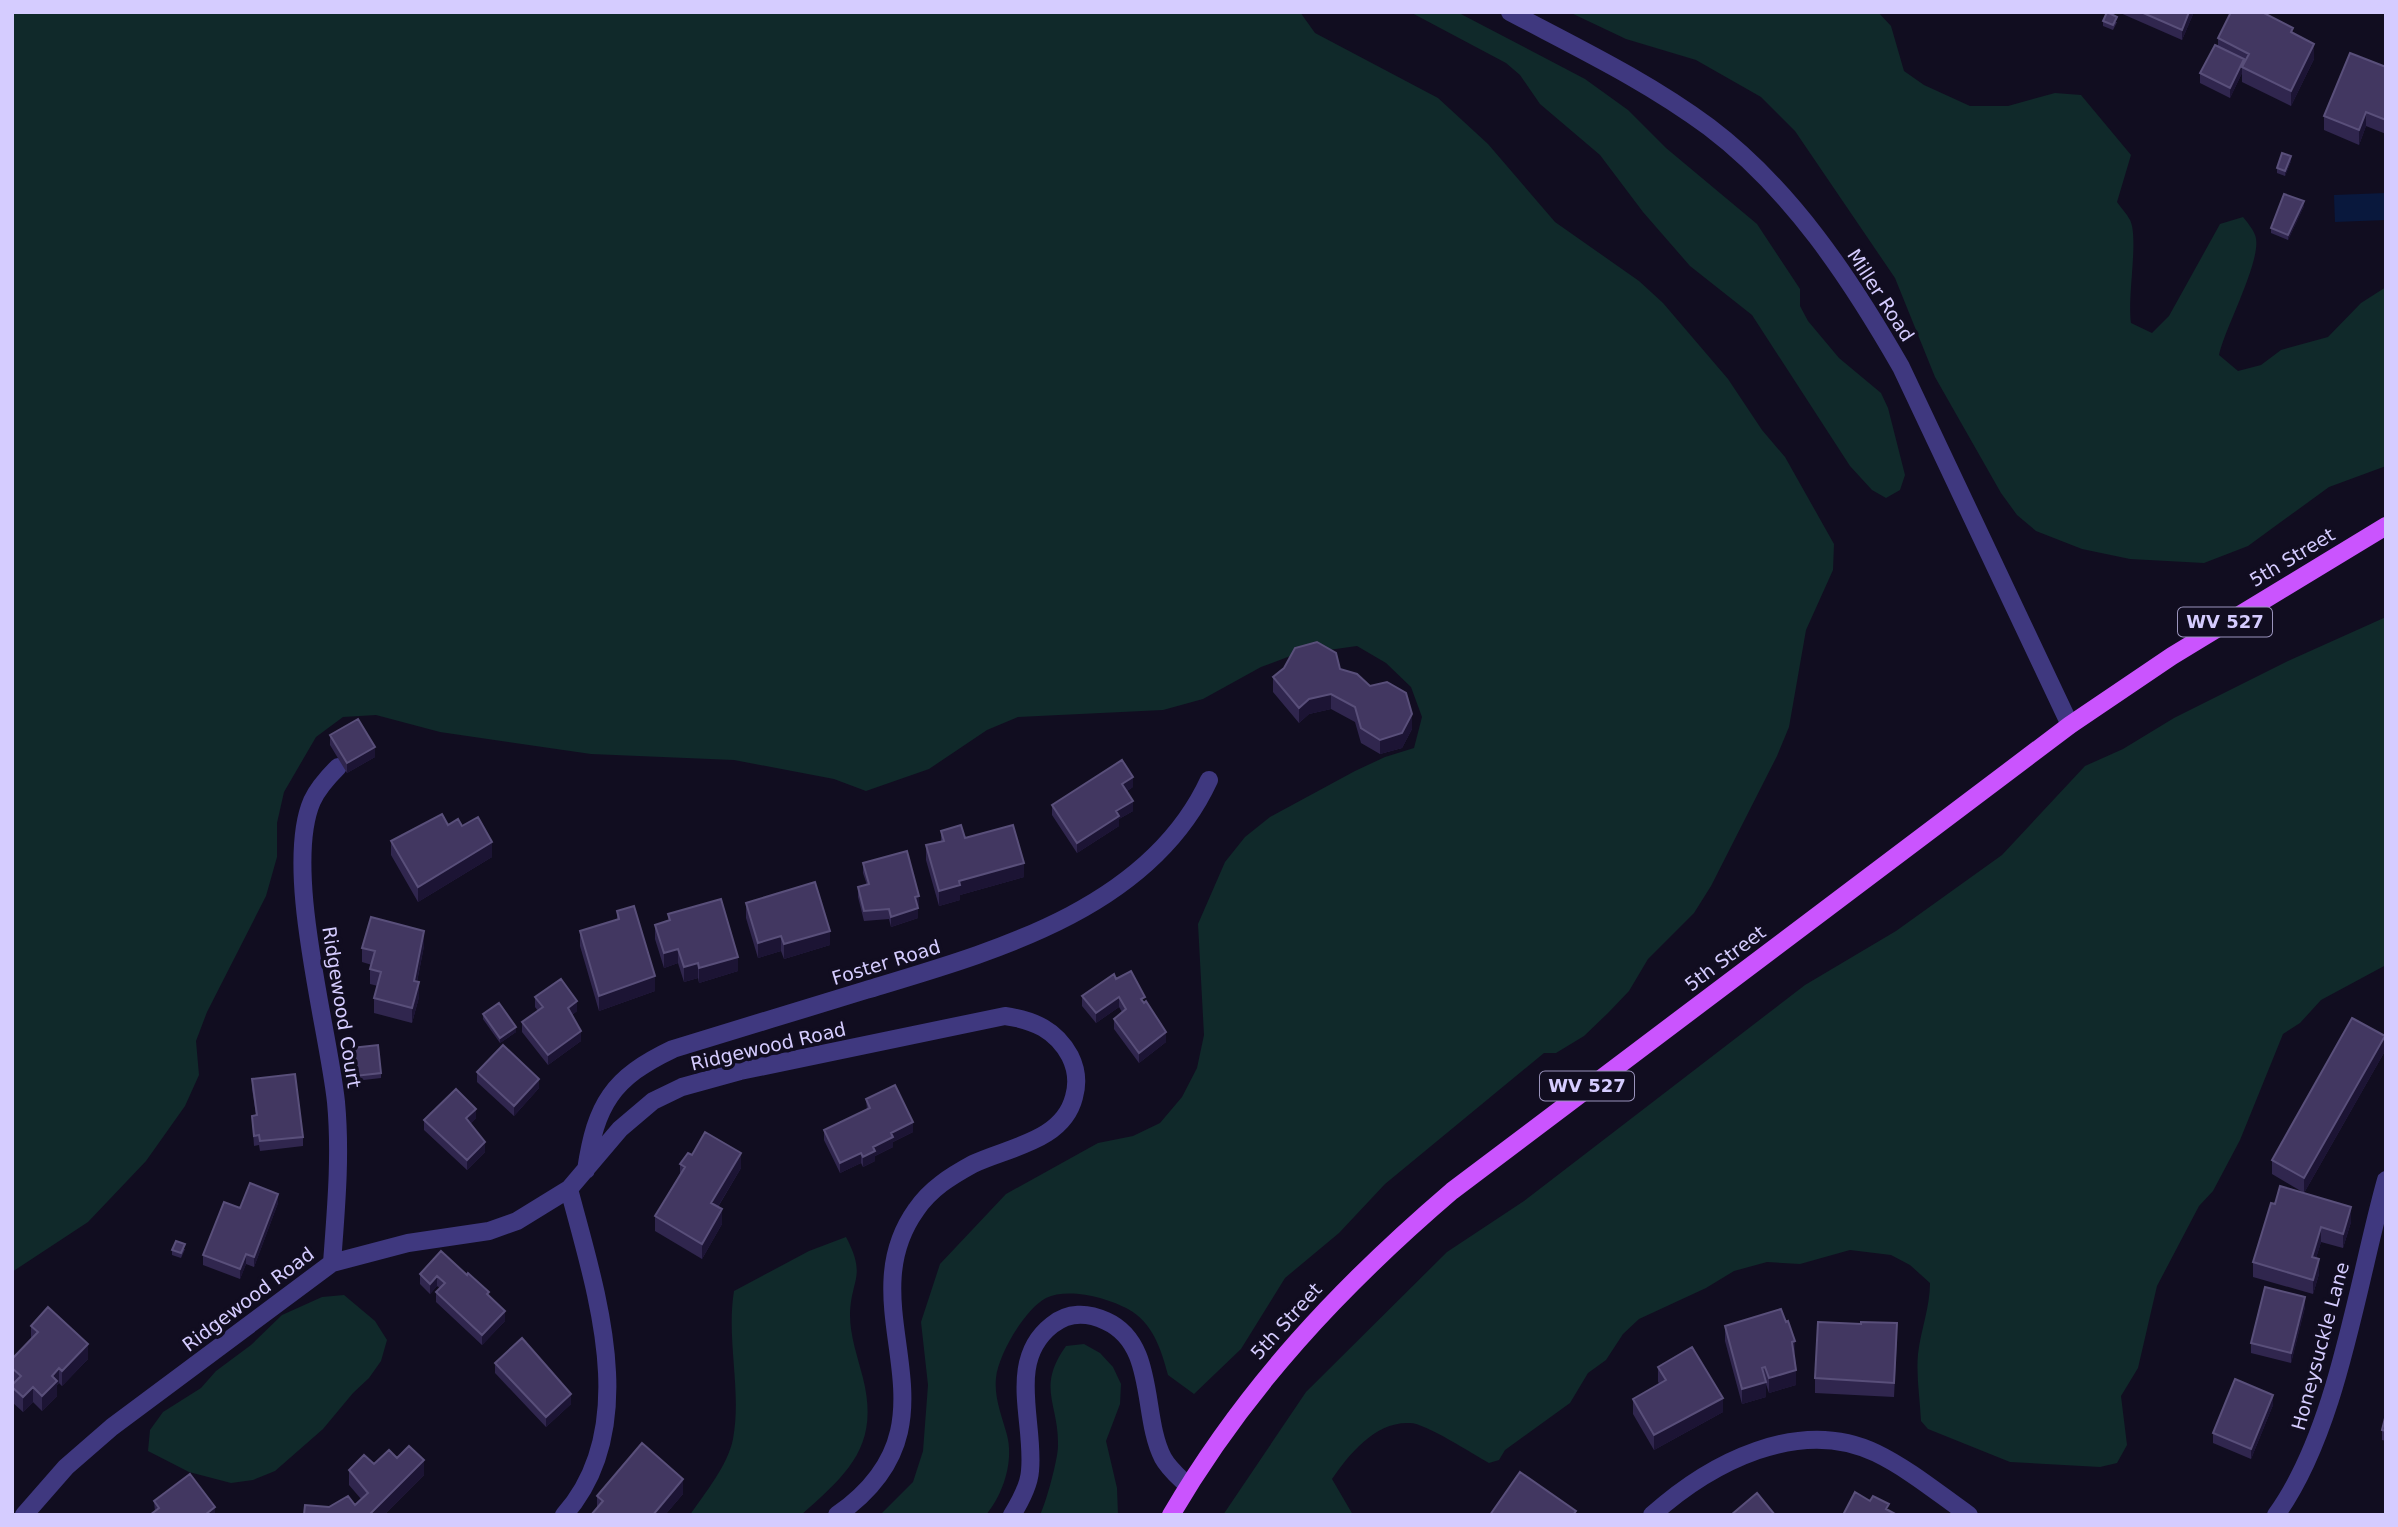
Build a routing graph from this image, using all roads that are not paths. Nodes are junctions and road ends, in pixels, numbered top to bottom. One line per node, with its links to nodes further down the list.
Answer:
1 (1510, 12): 3 (street, Miller Road)
2 (2386, 526): 3 (main road, 5th Street / WV 527)
3 (2070, 725): 10 (main road, 5th Street / WV 527)
4 (338, 767): 9 (street, Ridgewood Court)
5 (1209, 780): 6 (street, Foster Road)
6 (586, 1170): 8 (street, Ridgewood Road); 13 (street, Ridgewood Road)
7 (2386, 1180): 18 (street, Honeysuckle Lane)
8 (569, 1189): 9 (street, Ridgewood Road); 12 (street)
9 (332, 1263): 11 (street, Ridgewood Road)
10 (1188, 1486): 14 (street); 15 (main road, 5th Street / WV 527)
11 (24, 1515)
12 (564, 1515)
13 (837, 1515)
14 (1012, 1515)
15 (1171, 1515)
16 (1652, 1515): 17 (street)
17 (1969, 1515)
18 (2276, 1515)

